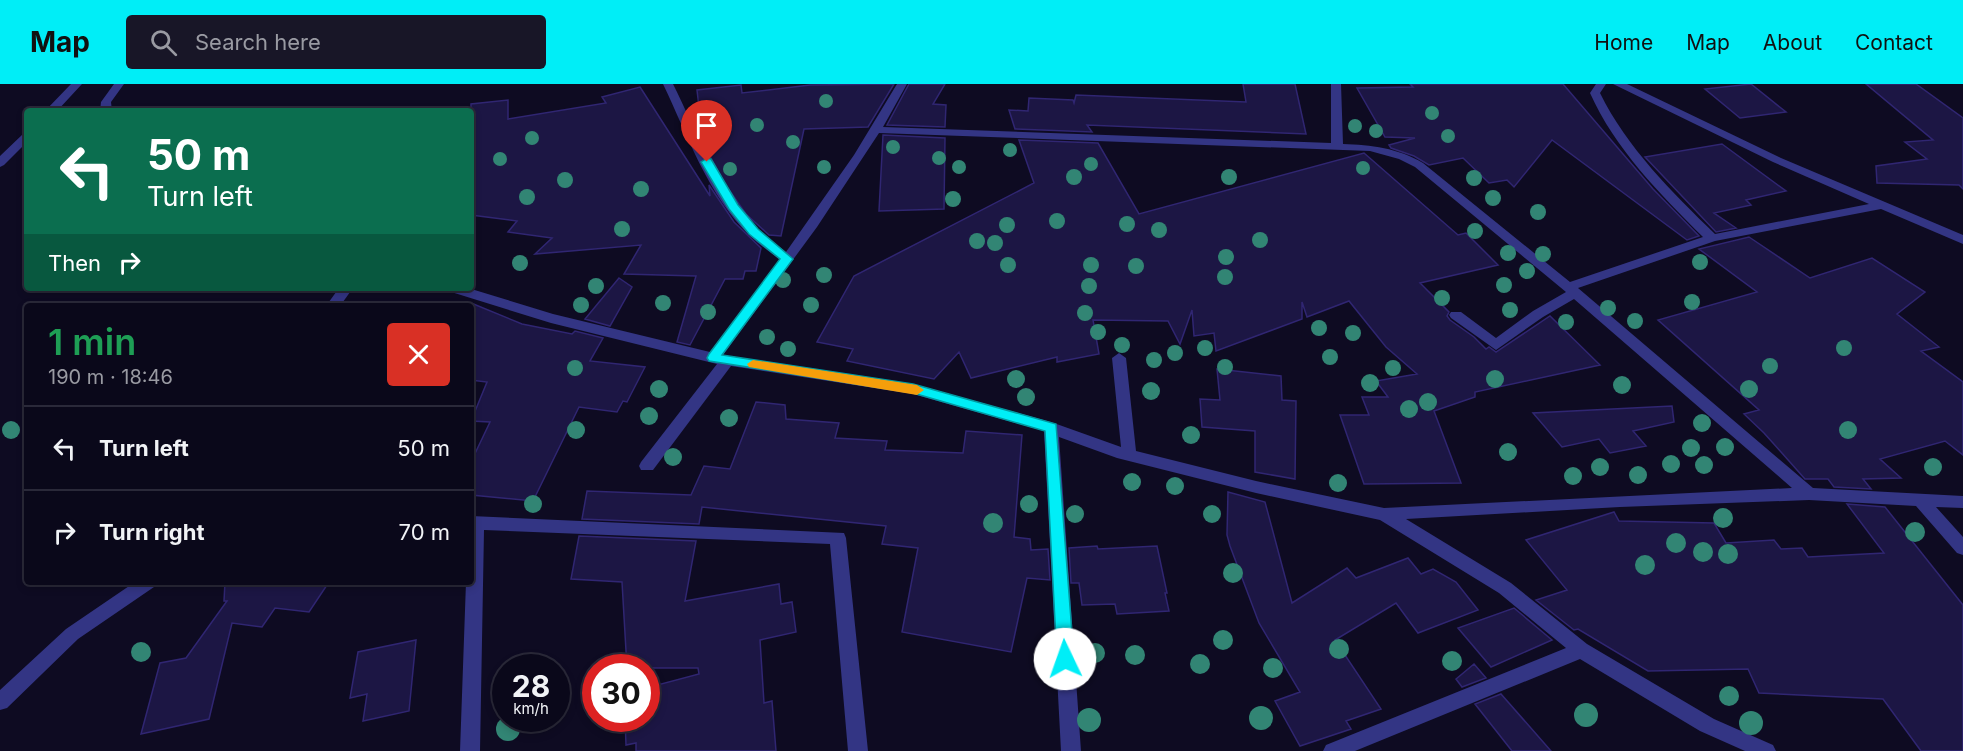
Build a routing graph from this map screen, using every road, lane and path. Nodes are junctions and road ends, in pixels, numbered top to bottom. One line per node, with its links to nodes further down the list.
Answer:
1 (77, 84): 8 (street)
2 (119, 84): 9 (street)
3 (668, 84): 17 (street)
4 (902, 84): 10 (street)
5 (1336, 84): 12 (street)
6 (1601, 84): 15 (street)
7 (1618, 84): 14 (street)
8 (54, 108)
9 (106, 108)
10 (878, 130): 12 (street); 17 (street)
11 (22, 144): 13 (street)
12 (1337, 147): 18 (street)
13 (0, 163)
14 (1883, 205): 15 (street); 16 (street)
15 (1713, 238): 18 (street)
16 (1963, 240)
17 (787, 259): 22 (street)
18 (1571, 290): 20 (street); 26 (street)
19 (463, 291): 22 (street)
20 (1456, 315)
21 (1119, 358): 24 (street)
22 (721, 359): 23 (street); 25 (street)
23 (1051, 428): 24 (street); 38 (street)
24 (1129, 454): 29 (street)
25 (647, 466)
26 (1809, 495): 27 (street); 29 (street)
27 (1922, 501): 28 (street); 31 (street)
28 (1963, 502)
29 (1384, 514): 34 (street)
30 (474, 523): 37 (street)
31 (1963, 548)
32 (144, 585): 35 (street)
33 (472, 585): 36 (street)
34 (1581, 650): 39 (street); 40 (street)
35 (0, 702)
36 (470, 751)
37 (858, 751)
38 (1071, 751)
39 (1333, 751)
40 (1766, 751)

